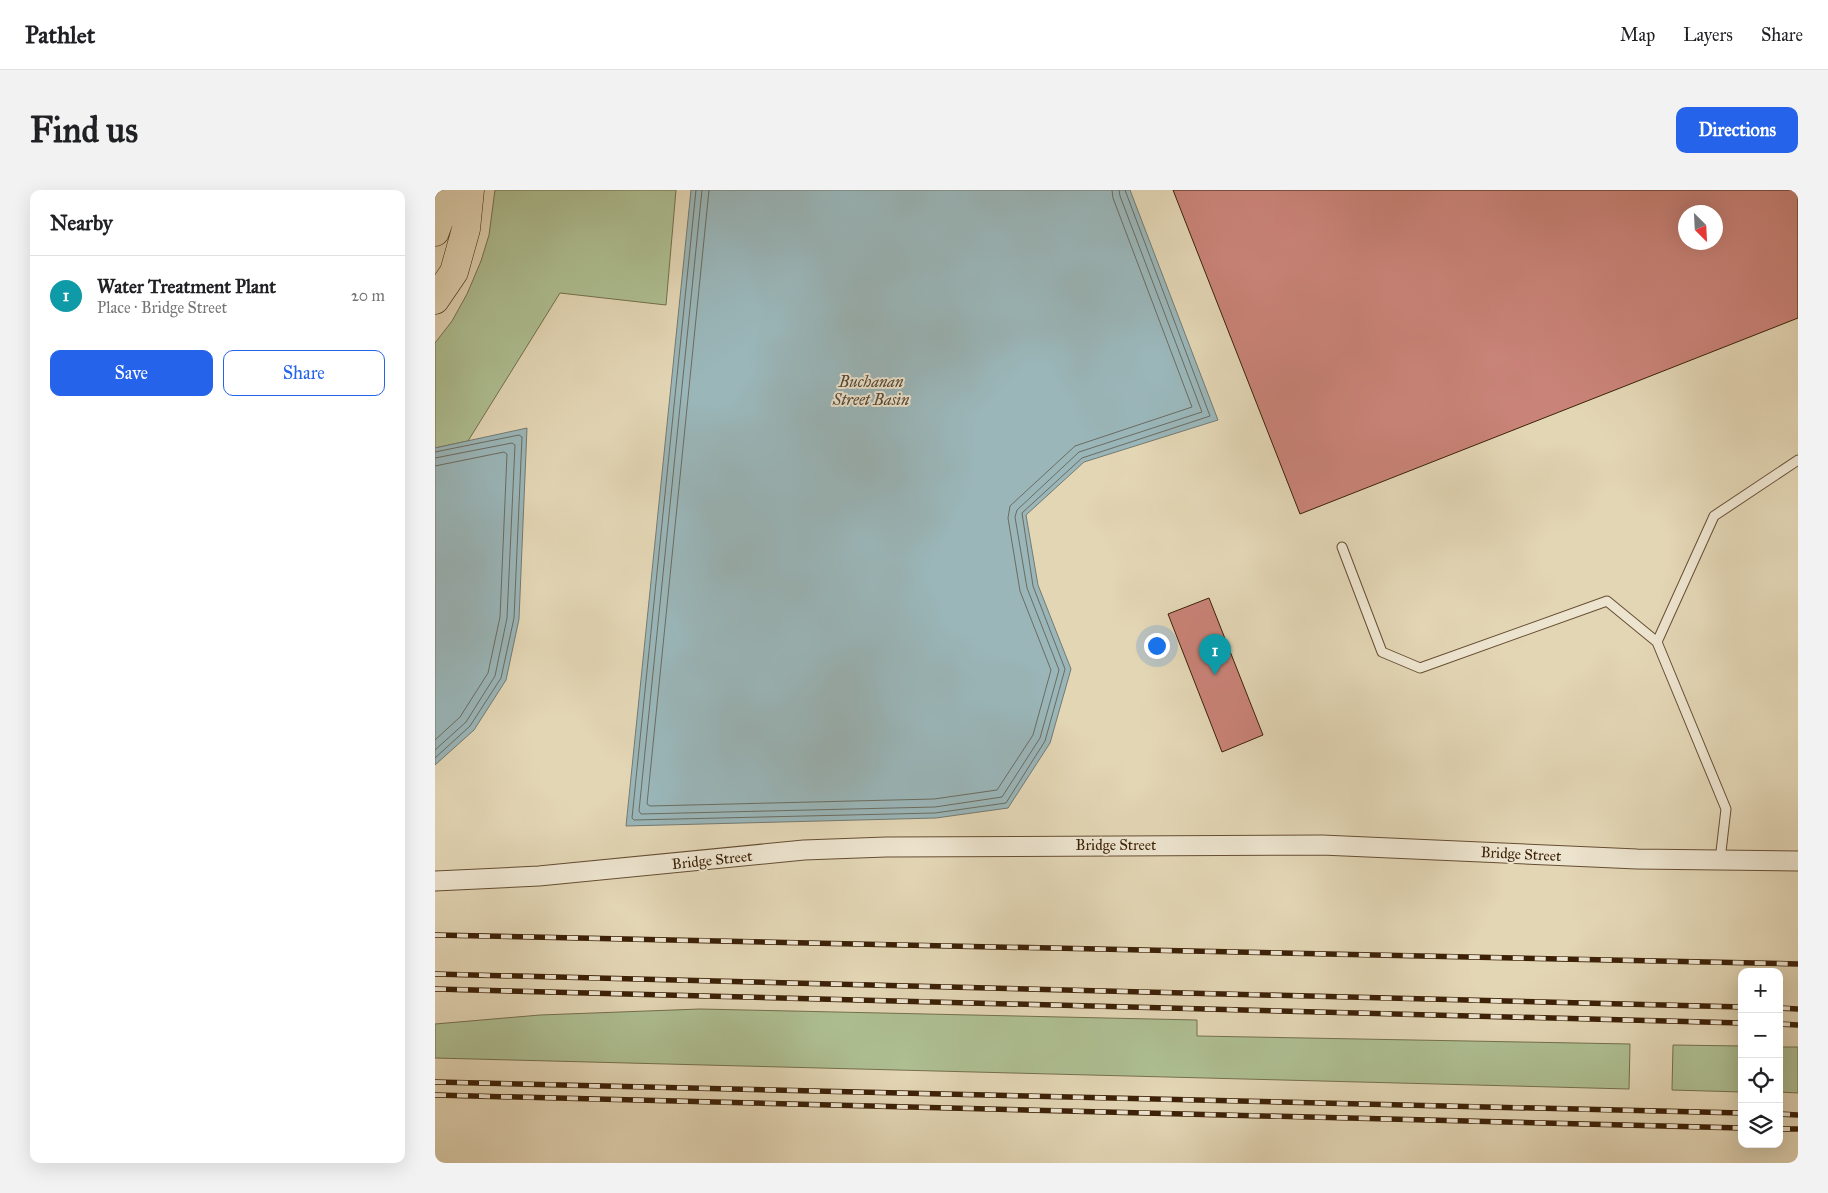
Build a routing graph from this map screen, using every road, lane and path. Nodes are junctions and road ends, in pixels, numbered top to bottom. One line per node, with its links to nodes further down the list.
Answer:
1 (443, 190): 3 (highway)
2 (470, 190): 4 (highway)
3 (435, 232)
4 (435, 300)
5 (1798, 460): 7 (lane)
6 (1342, 547): 7 (lane)
7 (1657, 642): 8 (lane)
8 (1720, 860): 9 (street, Bridge Street); 10 (street, Bridge Street)
9 (1798, 861)
10 (435, 881)

